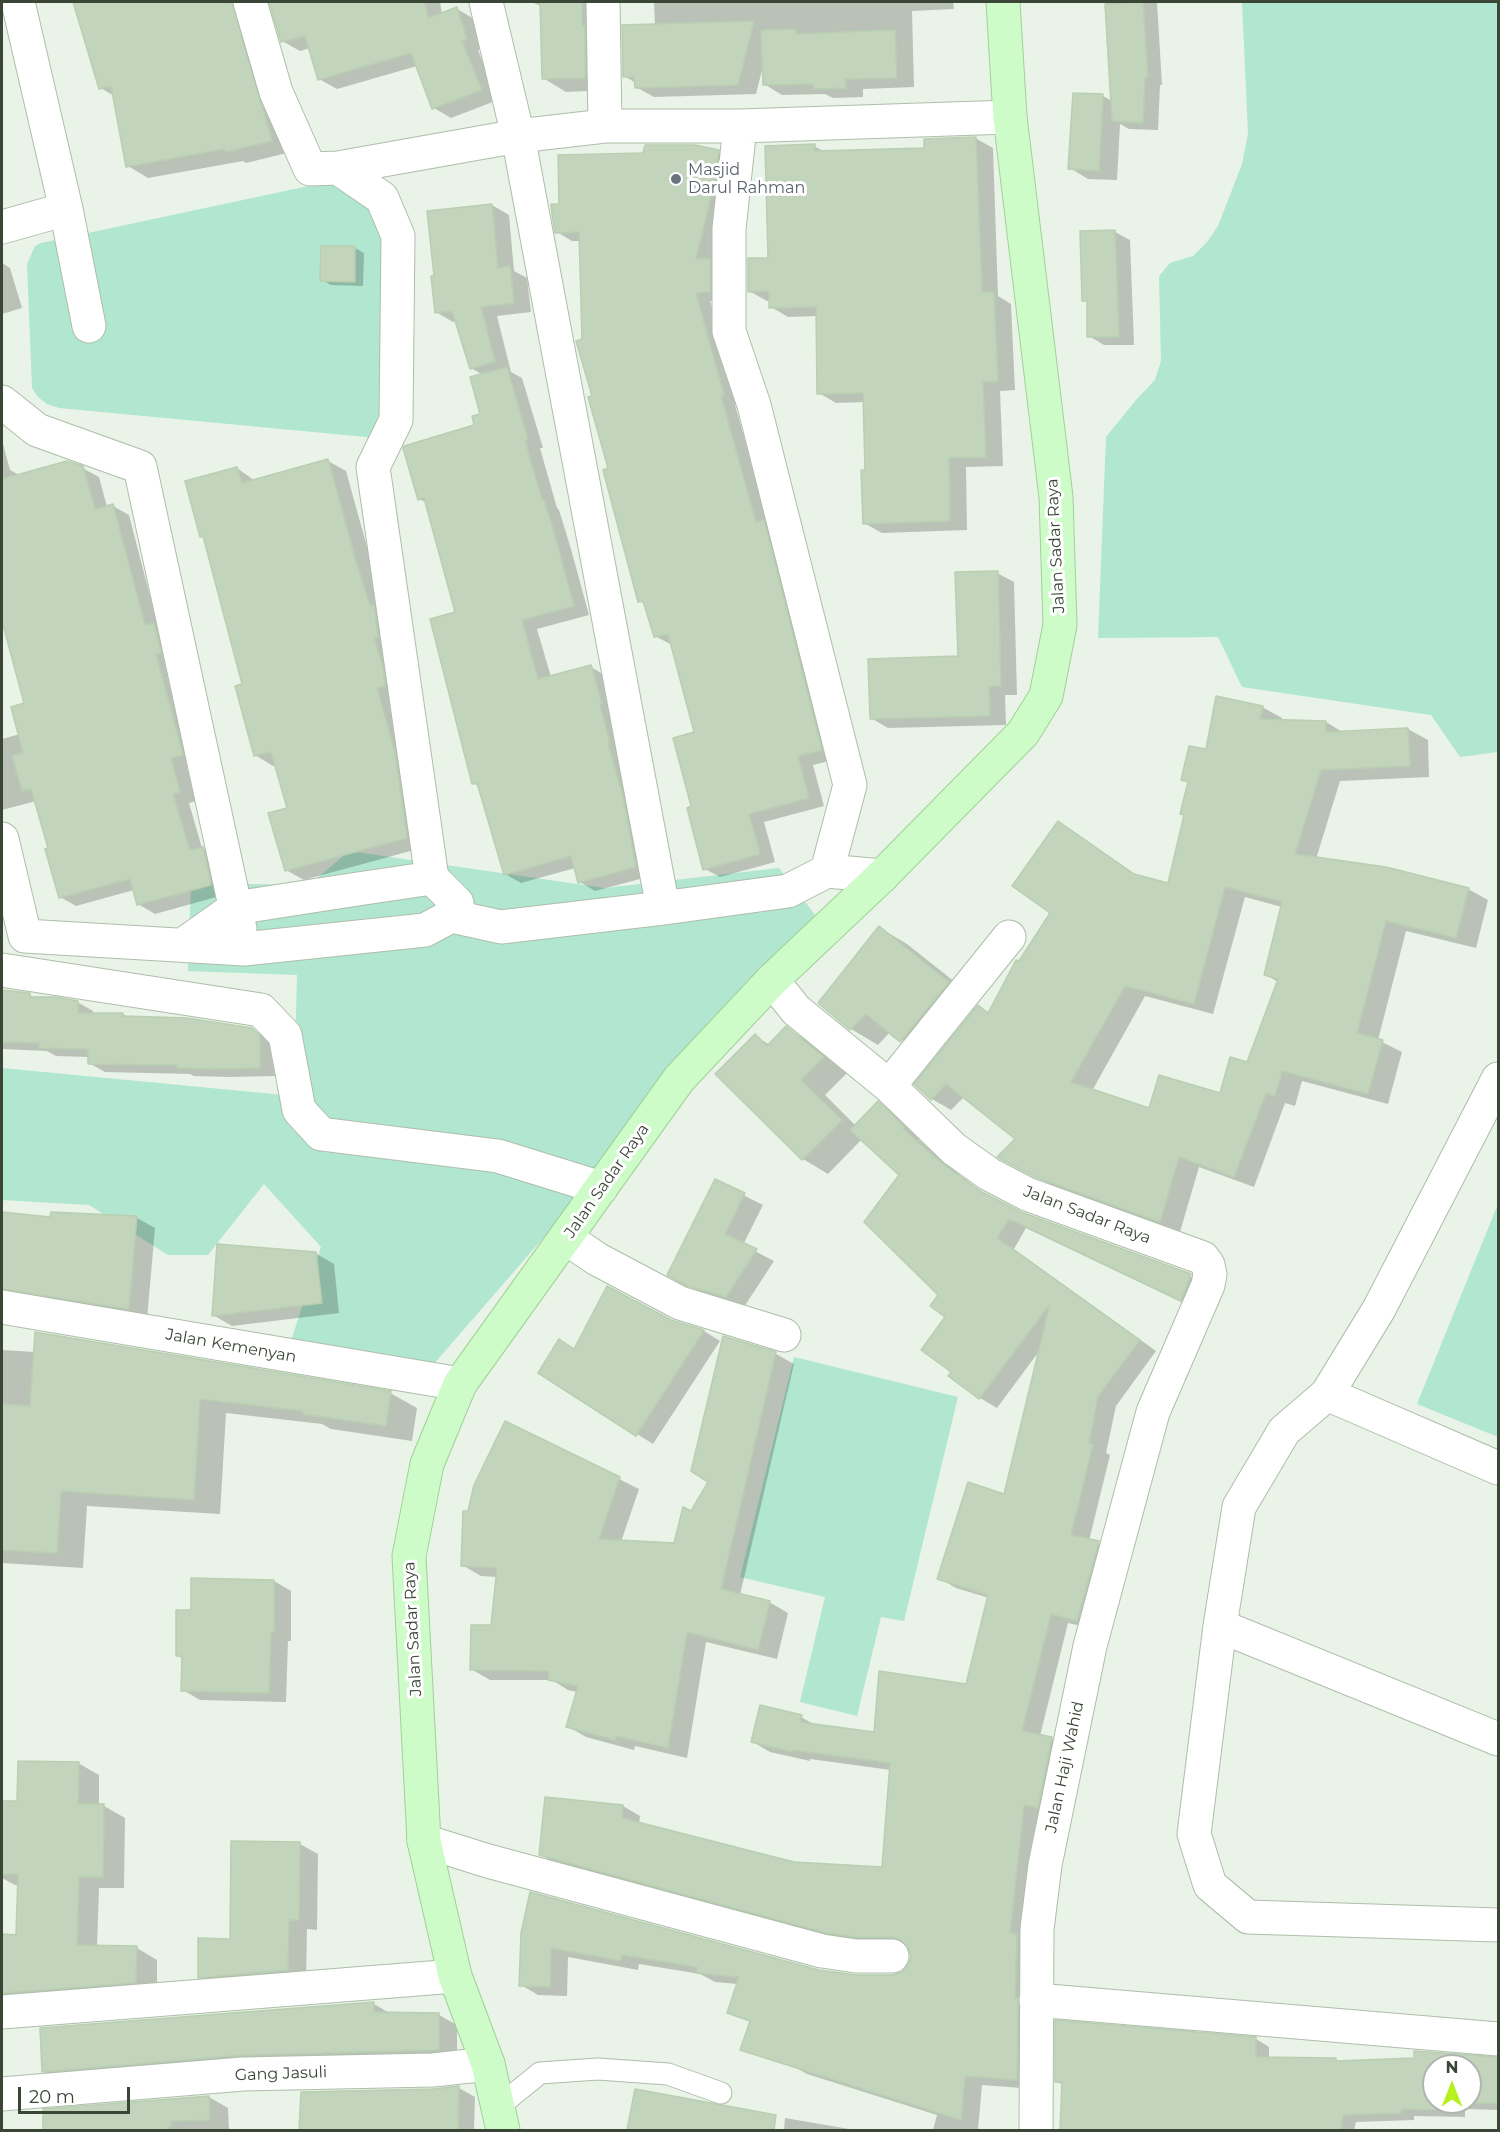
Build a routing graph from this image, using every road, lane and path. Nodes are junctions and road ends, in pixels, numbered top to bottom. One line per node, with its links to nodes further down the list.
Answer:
1 (18, 2): 11 (street)
2 (250, 2): 10 (street)
3 (486, 2): 9 (street)
4 (603, 2): 7 (street)
5 (1003, 2): 6 (street, Jalan Sadar Raya)
6 (1010, 117): 8 (street); 17 (street, Jalan Sadar Raya)
7 (605, 126): 8 (street); 9 (street)
8 (740, 126): 16 (street)
9 (518, 136): 10 (street); 20 (street)
10 (338, 168): 18 (street)
11 (66, 209): 12 (street); 13 (street)
12 (2, 228)
13 (89, 326)
14 (2, 402): 19 (street)
15 (2, 839): 22 (street)
16 (827, 871): 17 (street); 20 (street)
17 (882, 876): 27 (street, Jalan Sadar Raya)
18 (432, 878): 19 (street); 21 (street)
19 (235, 908): 24 (street); 25 (street)
20 (663, 908): 21 (street)
21 (451, 916): 25 (street)
22 (13, 933): 24 (street)
23 (1009, 937): 29 (street)
24 (184, 944): 25 (street)
25 (244, 949)
26 (2, 970): 30 (street)
27 (772, 980): 29 (street, Jalan Sadar Raya); 30 (street, Jalan Sadar Raya)
28 (1498, 1079): 35 (street)
29 (889, 1086): 36 (street, Jalan Sadar Raya)
30 (601, 1188): 31 (street, Jalan Sadar Raya)
31 (566, 1238): 33 (street); 34 (street, Jalan Sadar Raya)
32 (2, 1307): 34 (street, Jalan Kemenyan)
33 (784, 1335)
34 (460, 1384): 40 (street, Jalan Sadar Raya)
35 (1327, 1394): 37 (street); 38 (street)
36 (1153, 1412): 44 (street, Jalan Haji Wahid)
37 (1498, 1468)
38 (1220, 1626): 39 (street); 41 (street)
39 (1498, 1739)
40 (424, 1841): 42 (street); 43 (street, Jalan Sadar Raya)
41 (1498, 1925)
42 (892, 1956)
43 (455, 1976): 45 (street); 47 (street, Jalan Sadar Raya)
44 (1036, 2000): 46 (street); 51 (street, Jalan Haji Wahid)
45 (2, 2012)
46 (1498, 2039)
47 (488, 2064): 49 (street, Gang Jasuli); 50 (street, Jalan Sadar Raya)
48 (721, 2092): 50 (lane)
49 (2, 2094)
50 (500, 2119)
51 (1036, 2130)

